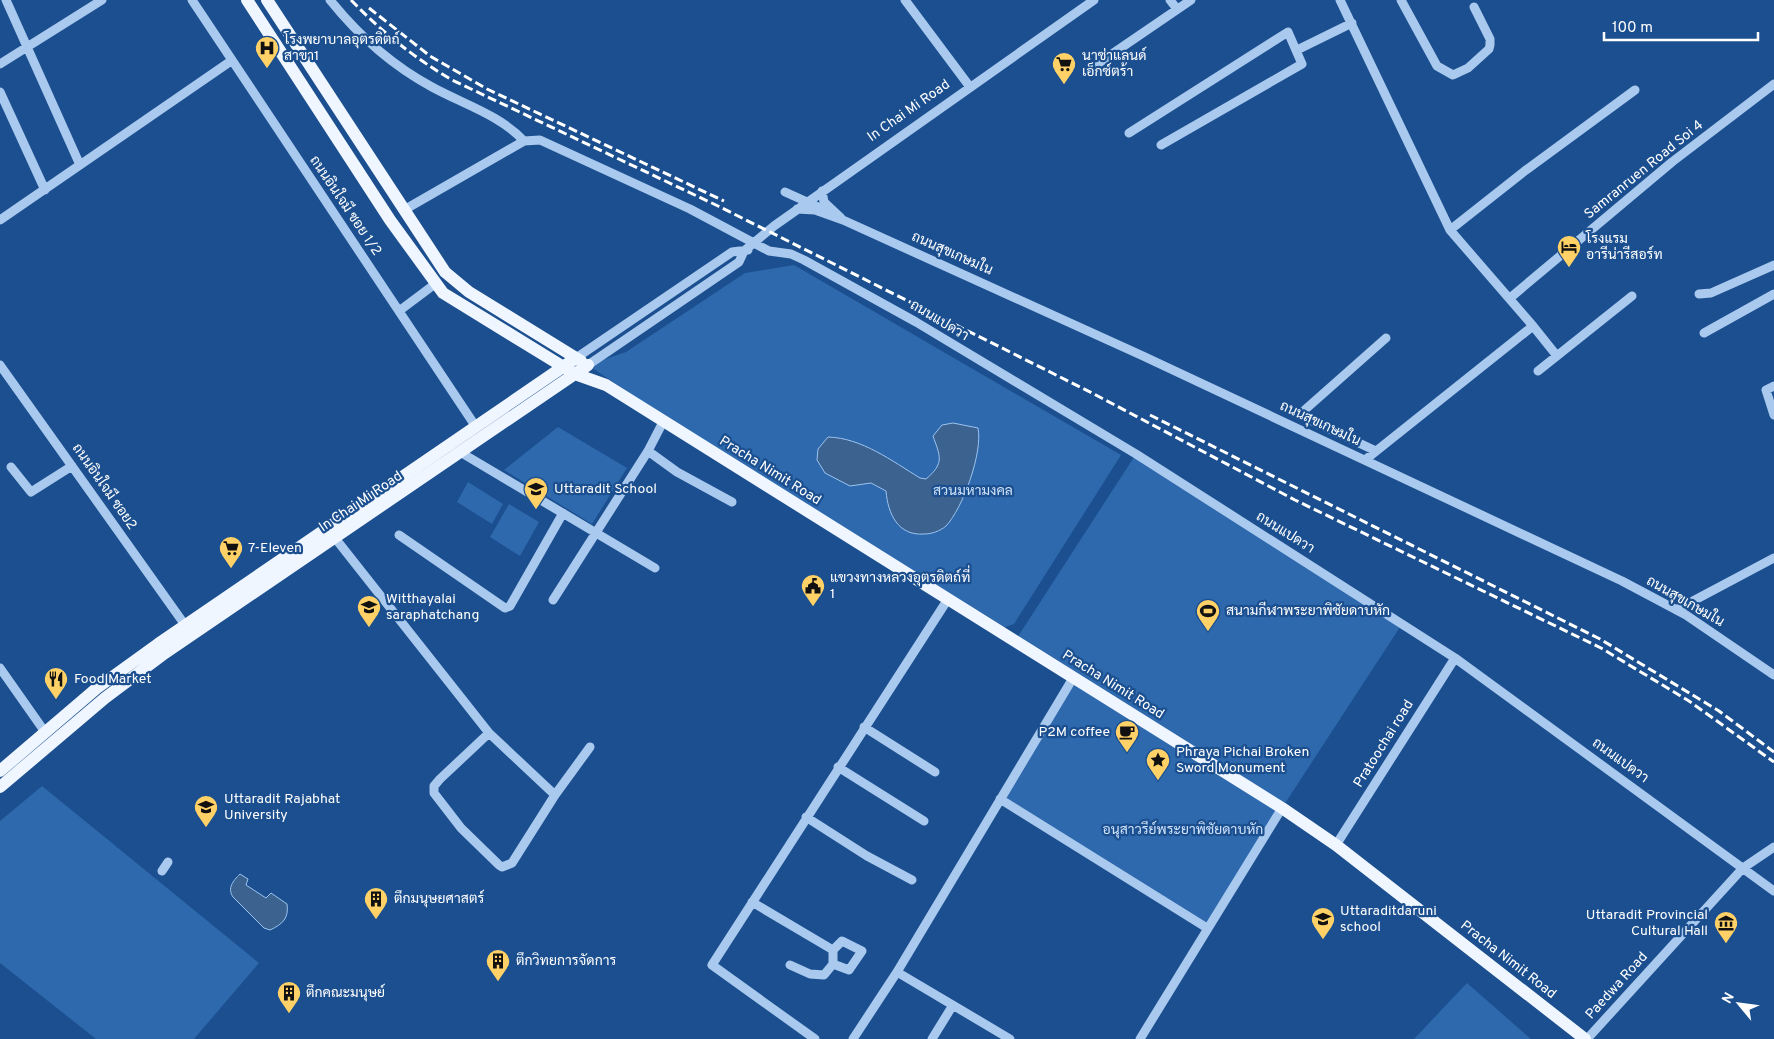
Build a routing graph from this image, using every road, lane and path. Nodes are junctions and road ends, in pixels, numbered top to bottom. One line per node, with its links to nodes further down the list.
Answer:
1 (6, 0): 16 (street)
2 (102, 0): 16 (street)
3 (192, 0): 18 (street, ถนนอินใจมี ซอย 1/2)
4 (247, 0): 43 (main road, Pracha Nimit Road)
5 (267, 0): 34 (main road, Pracha Nimit Road)
6 (330, 0): 26 (street)
7 (905, 0): 22 (street)
8 (1094, 0): 22 (street, In Chai Mi Road)
9 (1170, 0): 14 (street)
10 (1192, 0): 14 (street)
11 (1340, 0): 15 (street)
12 (1401, 0): 13 (street)
13 (1474, 8)
14 (1178, 10): 20 (street)
15 (1352, 23): 17 (street); 37 (street)
16 (27, 47): 19 (street); 28 (street)
17 (1296, 50): 25 (street); 27 (street)
18 (231, 62): 28 (street); 48 (street, ถนนอินใจมี ซอย 1/2)
19 (0, 64)
20 (1090, 69)
21 (1774, 84): 47 (street, Samranruen Road Soi 4)
22 (970, 87): 30 (street, In Chai Mi Road)
23 (1635, 90): 37 (street)
24 (0, 92): 29 (street)
25 (1129, 133)
26 (524, 141): 34 (street); 39 (street, ถนนแปดวา)
27 (1160, 145)
28 (80, 165): 29 (street)
29 (45, 190): 35 (street)
30 (822, 190): 32 (street, In Chai Mi Road); 36 (street, ถนนสุขเกษมใน)
31 (785, 192): 32 (street, ถนนสุขเกษมใน)
32 (808, 201): 33 (street, In Chai Mi Road); 36 (street, ถนนสุขเกษมใน)
33 (798, 209): 36 (street, ถนนสุขเกษมใน); 38 (street, In Chai Mi Road)
34 (404, 210): 53 (main road, Pracha Nimit Road)
35 (0, 220)
36 (843, 220): 67 (street, ถนนสุขเกษมใน)
37 (1450, 230): 47 (street)
38 (768, 231): 39 (street, In Chai Mi Road); 41 (street)
39 (754, 242): 40 (street, In Chai Mi Road); 41 (street, ถนนแปดวา)
40 (744, 251): 41 (street); 53 (street, In Chai Mi Road); 55 (street, In Chai Mi Road)
41 (773, 251): 81 (street, ถนนแปดวา)
42 (1774, 265): 44 (street)
43 (434, 284): 48 (street); 56 (main road, Pracha Nimit Road)
44 (1699, 294)
45 (1774, 294): 50 (street)
46 (1632, 296): 52 (street)
47 (1510, 298): 49 (street)
48 (399, 311): 63 (street, ถนนอินใจมี ซอย 1/2)
49 (1532, 326): 52 (street); 66 (street)
50 (1704, 333)
51 (1386, 338): 66 (street)
52 (1557, 356): 57 (street)
53 (576, 358): 55 (main road, Pracha Nimit Road); 56 (main road, In Chai Mi Road)
54 (0, 365): 68 (street, ถนนอินใจมี ซอย2)
55 (588, 365): 58 (main road, In Chai Mi Road); 59 (main road, Pracha Nimit Road)
56 (564, 366): 58 (main road, Pracha Nimit Road); 63 (main road, In Chai Mi Road)
57 (1538, 371)
58 (576, 374): 59 (main road, Pracha Nimit Road); 64 (main road, In Chai Mi Road)
59 (606, 385): 62 (main road, Pracha Nimit Road)
60 (1774, 386): 61 (street)
61 (1774, 415)
62 (663, 422): 65 (street); 77 (main road, Pracha Nimit Road)
63 (476, 427): 64 (main road, In Chai Mi Road)
64 (457, 447): 71 (street); 73 (main road, In Chai Mi Road)
65 (648, 451): 70 (street); 72 (street)
66 (1376, 451): 67 (street)
67 (1365, 460): 79 (street, ถนนสุขเกษมใน)
68 (72, 466): 69 (street); 80 (street, ถนนอินใจมี ซอย2)
69 (11, 468)
70 (732, 502)
71 (563, 513): 72 (street); 74 (street)
72 (595, 532): 76 (street); 78 (street)
73 (331, 533): 80 (main road, In Chai Mi Road); 87 (street)
74 (399, 535)
75 (1774, 558): 79 (street)
76 (655, 568)
77 (948, 599): 84 (main road, Pracha Nimit Road); 85 (street)
78 (553, 600)
79 (1676, 610): 83 (street, ถนนสุขเกษมใน)
80 (189, 630): 86 (main road, In Chai Mi Road); 92 (main road, In Chai Mi Road)
81 (1455, 658): 98 (street, Pratoochai road); 101 (street, ถนนแปดวา)
82 (0, 668): 86 (street)
83 (1774, 675)
84 (1073, 678): 94 (street); 95 (main road, Pracha Nimit Road)
85 (864, 727): 89 (street); 91 (street)
86 (45, 732): 90 (main road, In Chai Mi Road)
87 (490, 733): 93 (street); 93 (street)
88 (590, 747): 93 (street)
89 (838, 767): 96 (street); 97 (street)
90 (0, 771)
91 (936, 772)
92 (0, 787)
93 (555, 795)
94 (1000, 799): 106 (street); 110 (street)
95 (1282, 808): 98 (main road, Pracha Nimit Road); 106 (street)
96 (806, 817): 103 (street); 105 (street)
97 (924, 821)
98 (1336, 845): 117 (main road, Pracha Nimit Road)
99 (1774, 847): 101 (street, Paedwa Road)
100 (168, 862): 102 (street)
101 (1743, 868): 104 (street, ถนนแปดวา); 117 (street, Paedwa Road)
102 (162, 871)
103 (912, 880)
104 (1774, 891)
105 (752, 902): 107 (street); 112 (street)
106 (1207, 928): 116 (street)
107 (833, 950): 108 (street); 108 (street)
108 (833, 964): 109 (street)
109 (790, 965)
110 (897, 972): 111 (street); 113 (street)
111 (953, 1005): 114 (street); 115 (street)
112 (815, 1039)
113 (853, 1039)
114 (932, 1039)
115 (1010, 1039)
116 (1140, 1039)
117 (1586, 1039)

